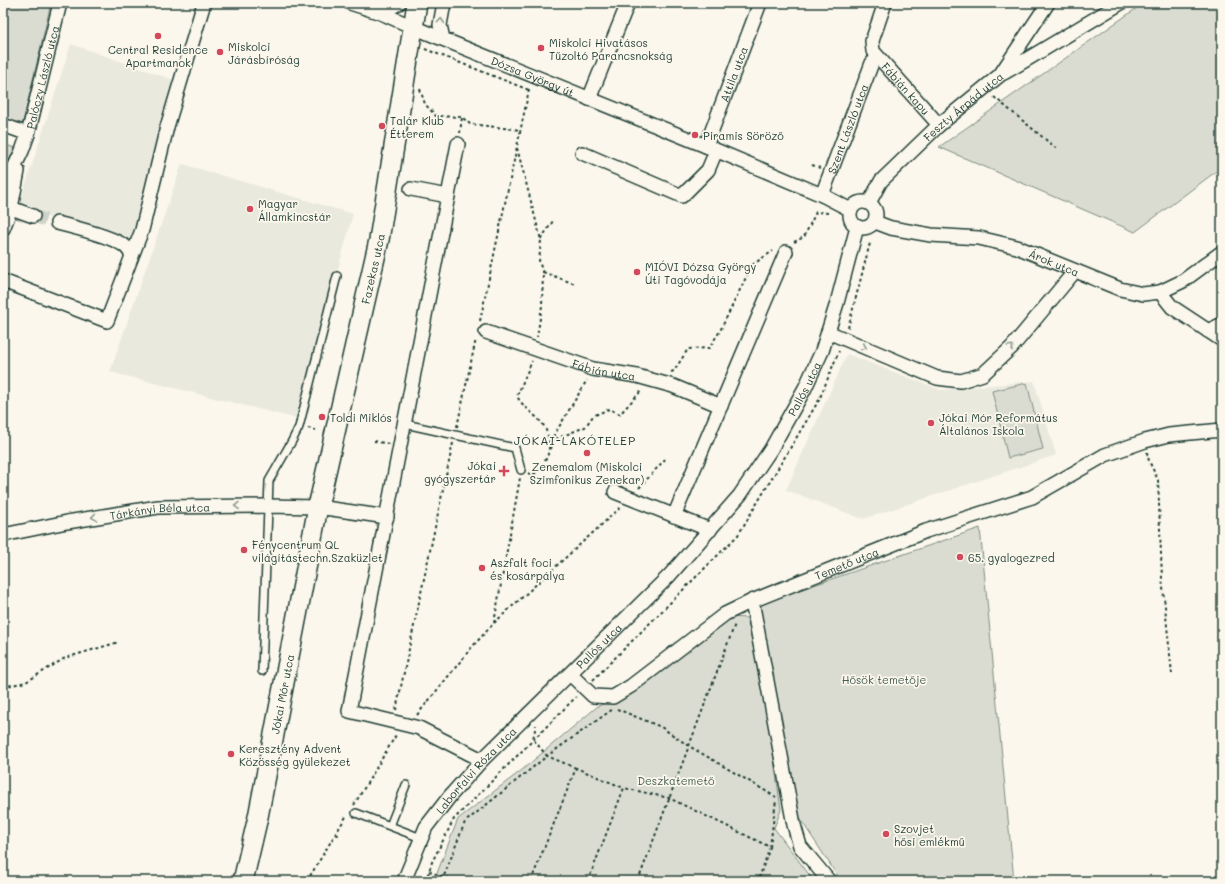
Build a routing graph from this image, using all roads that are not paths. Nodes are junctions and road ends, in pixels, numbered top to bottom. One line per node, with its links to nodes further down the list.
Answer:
1 (60, 3): 21 (street, Palóczy László utca)
2 (204, 3): 40 (street)
3 (350, 3): 13 (street, Dózsa György út)
4 (399, 3): 13 (street)
5 (417, 3): 14 (street, Fazekas utca)
6 (444, 3): 15 (street, one-way to 6)
7 (628, 3): 18 (street)
8 (760, 3): 23 (street, Attila utca)
9 (885, 3): 16 (street, Szent László utca)
10 (1048, 3): 17 (street, Feszty Árpád utca)
11 (1121, 3): 12 (street)
12 (1105, 7): 17 (street)
13 (377, 9): 14 (street, Dózsa György út)
14 (413, 27): 15 (street, Dózsa György út); 56 (street, Fazekas utca)
15 (443, 39): 18 (street, Dózsa György út)
16 (872, 57): 20 (street, Fábián kapu); 28 (street, Szent László utca)
17 (1000, 75): 20 (street, Feszty Árpád utca)
18 (589, 99): 23 (street, Dózsa György út)
19 (3, 125): 21 (street)
20 (939, 125): 30 (street, Feszty Árpád utca)
21 (28, 134): 24 (street, Palóczy László utca)
22 (458, 144): 29 (street)
23 (711, 148): 25 (street); 28 (street, Dózsa György út)
24 (22, 151): 27 (street, Palóczy László utca); 31 (street, Palóczy László utca)
25 (582, 153)
26 (411, 189): 29 (street)
27 (3, 191)
28 (822, 195): 32 (street, Dózsa György út)
29 (448, 196): 51 (street)
30 (869, 203): 32 (street); 34 (street)
31 (11, 208): 33 (street); 37 (street, Palóczy László utca)
32 (851, 210): 36 (street)
33 (33, 216)
34 (875, 222): 36 (street); 41 (street, Árok utca)
35 (57, 223): 40 (street)
36 (857, 227): 48 (street, Pallós utca)
37 (3, 229)
38 (784, 248): 50 (street)
39 (1222, 252): 44 (street, Árok utca)
40 (132, 255): 43 (street)
41 (1075, 271): 44 (street, Árok utca); 48 (street, one-way to 41)
42 (337, 276): 55 (lane)
43 (3, 281)
44 (1160, 292): 47 (street)
45 (1222, 324): 47 (street)
46 (481, 331): 50 (street, Fábián utca)
47 (1208, 331): 49 (street)
48 (828, 332): 59 (street, Pallós utca)
49 (1222, 340)
50 (721, 406): 57 (street)
51 (405, 424): 53 (lane); 58 (street)
52 (1222, 430): 61 (street, Temető utca)
53 (521, 470)
54 (615, 492): 57 (street)
55 (268, 506): 56 (street, Tárkányi Béla utca); 60 (street, Tárkányi Béla utca, one-way to 60); 62 (lane)
56 (318, 507): 58 (street, Tárkányi Béla utca); 69 (street, Jókai Mór utca)
57 (674, 516): 59 (street)
58 (387, 517): 64 (street)
59 (710, 530): 63 (street, Pallós utca)
60 (3, 535)
61 (746, 604): 63 (street, Temető utca); 71 (street)
62 (262, 670)
63 (570, 674): 64 (street, Laborfalvi Róza utca)
64 (482, 760): 68 (street, Laborfalvi Róza utca)
65 (406, 786): 67 (lane)
66 (356, 813): 67 (lane)
67 (390, 826): 68 (lane)
68 (421, 838): 70 (street, Laborfalvi Róza utca)
69 (243, 881)
70 (404, 881)
71 (829, 881)

